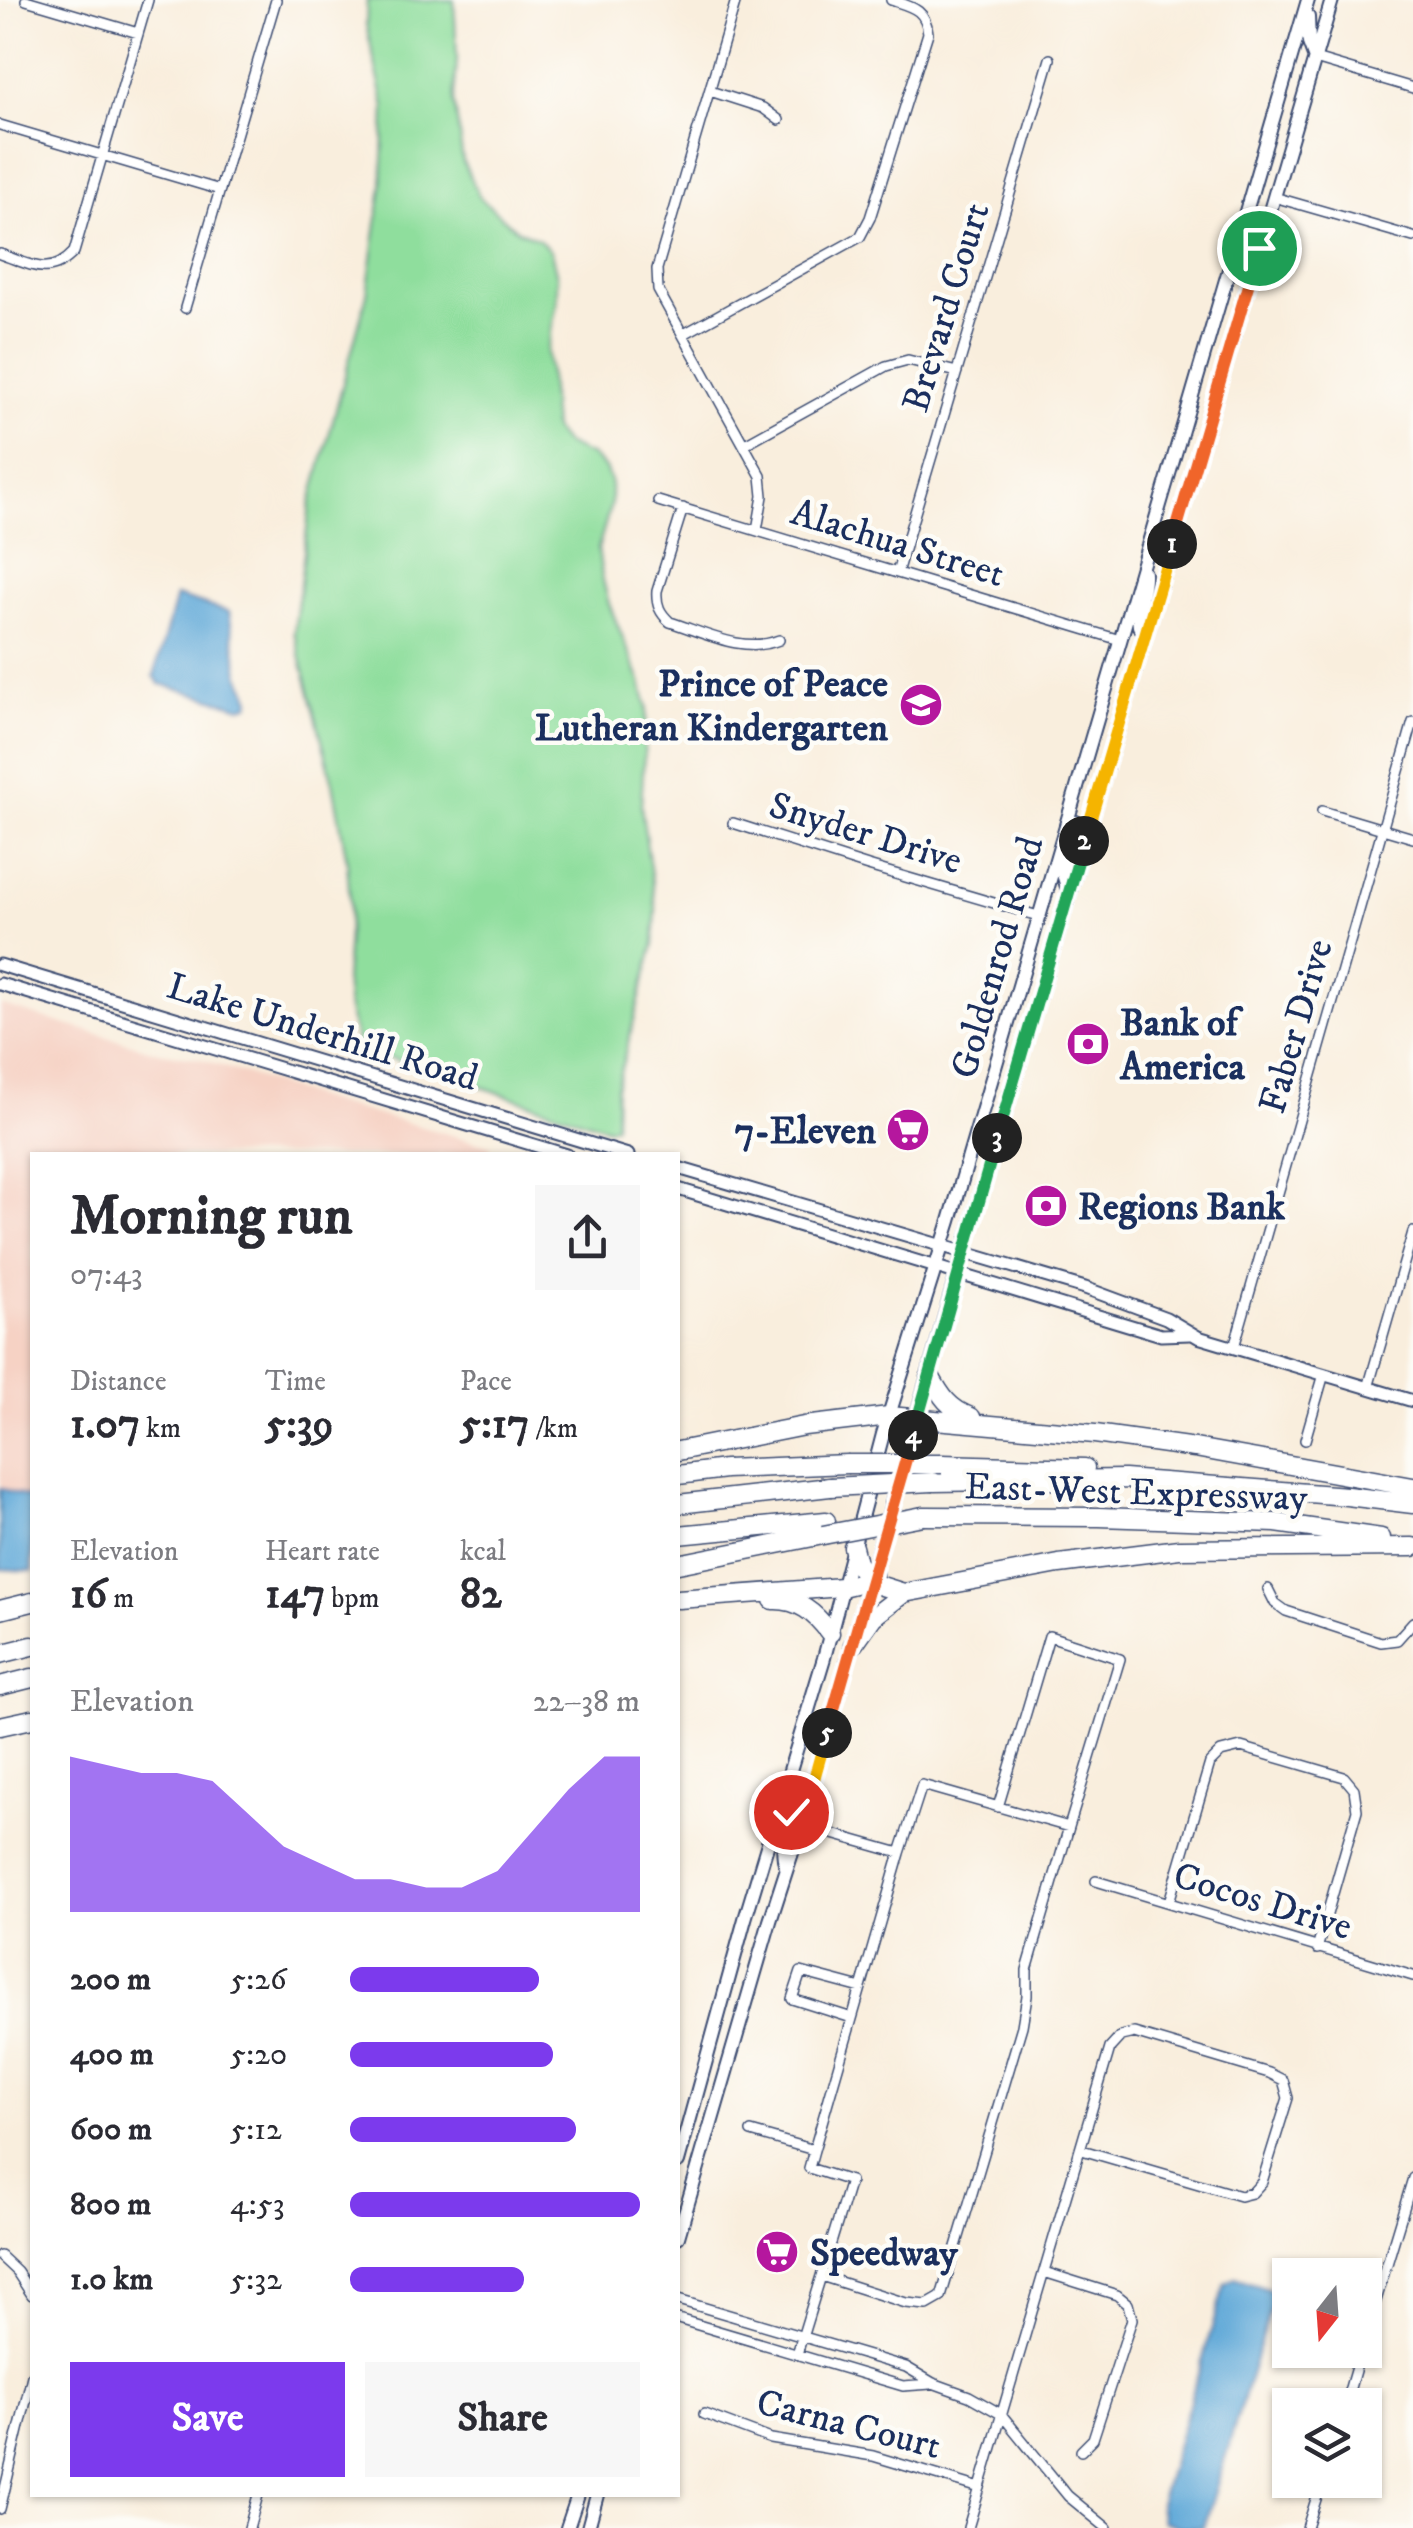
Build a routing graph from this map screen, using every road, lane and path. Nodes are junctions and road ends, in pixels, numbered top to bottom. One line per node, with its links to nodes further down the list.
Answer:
1 (26, 0): 8 (street)
2 (148, 0): 8 (street)
3 (276, 0): 18 (street)
4 (736, 0): 13 (street)
5 (892, 0): 23 (street)
6 (1308, 0): 9 (main road); 11 (main road, Goldenrod Road)
7 (1332, 0): 9 (main road, Goldenrod Road)
8 (138, 33): 17 (street)
9 (1315, 59): 12 (street); 16 (main road, Goldenrod Road)
10 (1050, 60): 24 (street, Brevard Court)
11 (1287, 72): 16 (main road); 29 (main road, Goldenrod Road)
12 (1413, 88)
13 (710, 91): 14 (street); 23 (street)
14 (779, 120)
15 (0, 124): 17 (street)
16 (1296, 124): 19 (main road, Goldenrod Road)
17 (102, 155): 18 (street); 21 (street)
18 (220, 190): 22 (street)
19 (1274, 197): 20 (street); 31 (main road, Goldenrod Road)
20 (1413, 238)
21 (0, 254)
22 (185, 308)
23 (684, 334): 25 (street)
24 (957, 372): 25 (street); 30 (street, Brevard Court)
25 (745, 444): 28 (street)
26 (658, 501): 27 (street, Alachua Street)
27 (683, 508): 28 (street, Alachua Street); 32 (street)
28 (756, 530): 30 (street, Alachua Street)
29 (1144, 561): 31 (main road); 33 (main road, Goldenrod Road)
30 (897, 573): 33 (street, Alachua Street)
31 (1146, 632): 34 (main road, Goldenrod Road)
32 (779, 640)
33 (1120, 640): 34 (main road); 37 (main road, Goldenrod Road)
34 (1124, 707): 41 (main road, Goldenrod Road)
35 (1413, 722): 39 (street, Faber Drive)
36 (1322, 811): 39 (street)
37 (1070, 812): 41 (main road); 42 (main road, Goldenrod Road)
38 (733, 822): 42 (street, Snyder Drive)
39 (1382, 828): 40 (street); 61 (street, Faber Drive)
40 (1413, 838)
41 (1069, 893): 44 (main road, Goldenrod Road)
42 (1038, 916): 44 (main road); 56 (main road, Goldenrod Road)
43 (2, 966): 46 (street, Lake Underhill Road)
44 (1044, 980): 57 (main road, Goldenrod Road)
45 (0, 984): 47 (street, Lake Underhill Road)
46 (146, 1009): 47 (street); 48 (street, Lake Underhill Road)
47 (100, 1014): 49 (street, Lake Underhill Road)
48 (421, 1092): 49 (street); 50 (street); 52 (street, Lake Underhill Road)
49 (408, 1107): 50 (street, Lake Underhill Road)
50 (423, 1112): 51 (street, Lake Underhill Road)
51 (557, 1152)
52 (618, 1152)
53 (680, 1169): 56 (street)
54 (680, 1190): 58 (street)
55 (1413, 1232): 64 (street)
56 (942, 1245): 57 (street); 58 (main road, Goldenrod Road)
57 (963, 1251): 59 (main road, Goldenrod Road); 60 (street)
58 (936, 1267): 59 (street); 66 (main road, Goldenrod Road)
59 (957, 1273): 60 (street); 63 (main road, Goldenrod Road)
60 (1190, 1334): 61 (street)
61 (1234, 1347): 62 (street)
62 (1324, 1374): 64 (street); 69 (street)
63 (930, 1376): 67 (main road, Goldenrod Road); 68 (highway)
64 (1368, 1388): 65 (street)
65 (1413, 1401)
66 (888, 1416): 67 (highway); 70 (highway); 79 (main road, Goldenrod Road)
67 (917, 1420): 68 (highway); 81 (main road, Goldenrod Road)
68 (986, 1423): 73 (highway)
69 (1305, 1440)
70 (680, 1450)
71 (938, 1473): 72 (highway, bridge); 74 (highway, East-West Expressway, bridge); 75 (highway, East-West Expressway)
72 (680, 1476)
73 (1413, 1486)
74 (680, 1504)
75 (1413, 1504)
76 (824, 1528): 77 (highway, East-West Expressway); 78 (highway, East-West Expressway, bridge); 80 (highway)
77 (680, 1536)
78 (1413, 1545): 84 (highway)
79 (853, 1547): 81 (highway); 82 (main road, Goldenrod Road)
80 (680, 1564)
81 (871, 1578): 82 (highway); 84 (highway); 91 (main road, Goldenrod Road)
82 (842, 1587): 85 (highway); 90 (main road, Goldenrod Road)
83 (1268, 1589): 89 (street)
84 (904, 1593): 91 (highway)
85 (680, 1599)
86 (30, 1602): 88 (highway)
87 (680, 1607): 90 (highway)
88 (0, 1610)
89 (1413, 1622)
90 (830, 1632): 97 (main road, Goldenrod Road)
91 (853, 1645): 100 (main road, Goldenrod Road)
92 (30, 1679): 93 (highway)
93 (0, 1688): 94 (highway)
94 (30, 1690)
95 (30, 1718): 96 (highway)
96 (0, 1726)
97 (788, 1780): 99 (main road, Goldenrod Road); 100 (main road)
98 (998, 1807): 101 (street); 101 (street); 102 (street)
99 (777, 1817): 103 (main road); 113 (main road, Goldenrod Road)
100 (801, 1825): 102 (street); 103 (main road, Goldenrod Road)
101 (1068, 1827): 118 (street)
102 (900, 1852): 108 (street)
103 (786, 1868): 115 (main road, Goldenrod Road)
104 (1096, 1881): 105 (street, Cocos Drive)
105 (1169, 1902): 106 (street, Cocos Drive); 106 (street)
106 (1318, 1949): 107 (street, Cocos Drive)
107 (1413, 1976)
108 (861, 1988): 109 (street); 109 (street)
109 (852, 2018): 111 (street)
110 (751, 2132): 111 (street)
111 (814, 2150): 118 (street)
112 (1082, 2150): 112 (street); 117 (street)
113 (680, 2155)
114 (1413, 2178): 119 (street)
115 (680, 2230)
116 (0, 2256): 120 (street)
117 (1044, 2272): 128 (street); 129 (street)
118 (821, 2276): 123 (street)
119 (1382, 2281)
120 (30, 2292)
121 (680, 2301): 123 (street)
122 (680, 2320): 124 (street)
123 (803, 2336): 124 (street); 125 (street)
124 (798, 2354): 125 (street)
125 (934, 2383): 128 (street)
126 (30, 2384): 135 (street)
127 (704, 2414): 130 (street, Carna Court)
128 (1000, 2414): 130 (street); 140 (street)
129 (1081, 2451)
130 (980, 2488): 139 (street)
131 (257, 2497): 136 (street)
132 (577, 2497): 137 (main road)
133 (596, 2497): 138 (main road)
134 (1317, 2498): 141 (street)
135 (0, 2509)
136 (248, 2528)
137 (567, 2528)
138 (588, 2528)
139 (968, 2528)
140 (1105, 2528)
141 (1308, 2528)

